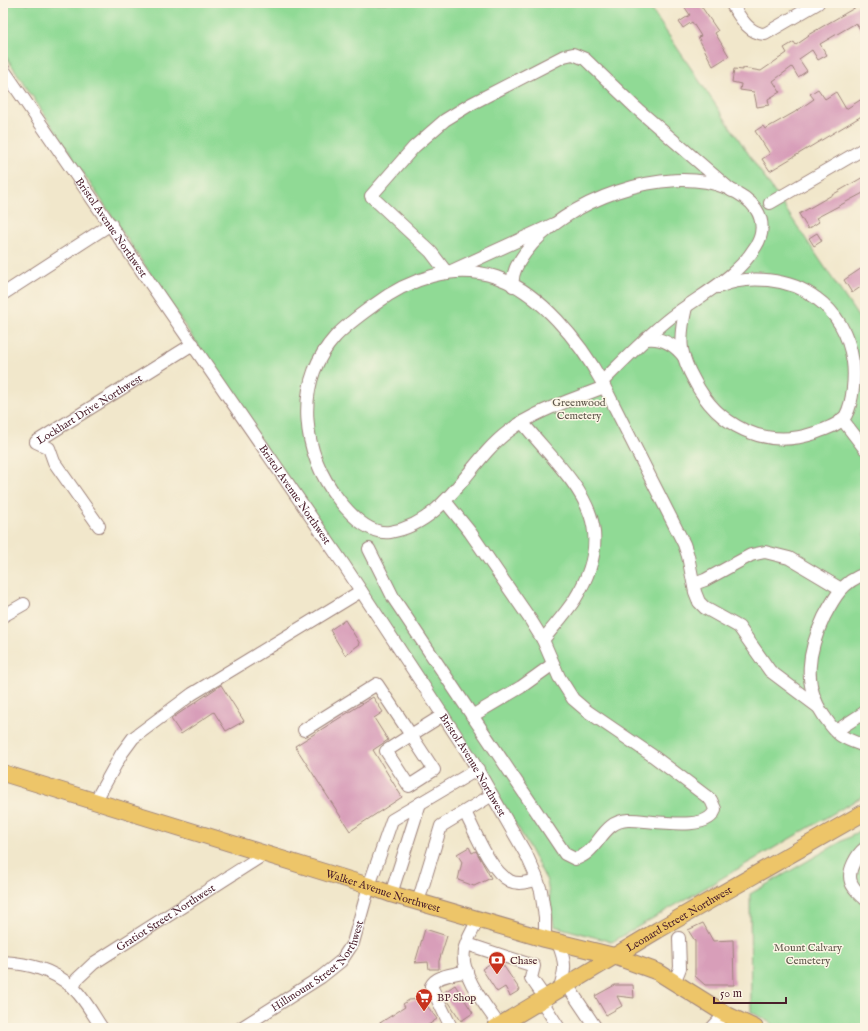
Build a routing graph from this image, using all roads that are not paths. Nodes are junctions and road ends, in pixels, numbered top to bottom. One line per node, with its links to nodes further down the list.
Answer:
1 (731, 3): 2 (street)
2 (818, 3)
3 (3, 69): 7 (street, Bristol Avenue Northwest)
4 (865, 148): 6 (street)
5 (732, 191): 8 (street); 9 (street); 12 (street)
6 (770, 203)
7 (111, 224): 11 (street); 15 (street, Bristol Avenue Northwest)
8 (554, 224): 9 (street); 10 (street)
9 (447, 273): 10 (street); 21 (street)
10 (513, 286): 17 (street)
11 (3, 294)
12 (706, 294): 13 (street); 18 (street)
13 (686, 307): 14 (street); 16 (street)
14 (646, 339): 16 (street); 17 (street)
15 (193, 344): 22 (street, Lockhart Drive Northwest); 27 (street, Bristol Avenue Northwest)
16 (684, 357): 18 (street)
17 (603, 384): 19 (street); 25 (street)
18 (842, 419): 20 (street)
19 (522, 422): 21 (street); 30 (street)
20 (865, 449)
21 (445, 502): 30 (street)
22 (99, 526)
23 (369, 549): 35 (street)
24 (865, 574): 26 (street)
25 (694, 584): 26 (street); 32 (street)
26 (841, 589): 32 (street)
27 (361, 591): 34 (street, Bristol Avenue Northwest); 42 (street)
28 (24, 604): 29 (street)
29 (3, 616)
30 (543, 640): 31 (street)
31 (553, 664): 35 (street); 35 (street)
32 (818, 707): 37 (street)
33 (865, 712): 37 (street)
34 (443, 715): 36 (street); 39 (street, Bristol Avenue Northwest)
35 (472, 716)
36 (304, 730)
37 (836, 731): 38 (street)
38 (865, 746)
39 (478, 769): 41 (street, Bristol Avenue Northwest); 43 (street, Hillmount Street Northwest)
40 (3, 773): 42 (main road, Walker Avenue Northwest)
41 (492, 795): 44 (street); 48 (street, Bristol Avenue Northwest)
42 (96, 800): 47 (main road, Walker Avenue Northwest)
43 (420, 803): 49 (street, Hillmount Street Northwest); 50 (street)
44 (465, 812): 48 (street); 52 (street)
45 (865, 812): 57 (main road, Leonard Street Northwest)
46 (865, 848): 51 (street)
47 (266, 853): 49 (main road, Walker Avenue Northwest); 62 (street, Gratiot Street Northwest)
48 (537, 880): 55 (street, Bristol Avenue Northwest)
49 (369, 886): 50 (main road, Walker Avenue Northwest); 67 (street, Hillmount Street Northwest)
50 (391, 894): 52 (main road, Walker Avenue Northwest)
51 (865, 898)
52 (418, 902): 53 (main road, Walker Avenue Northwest)
53 (478, 919): 55 (main road, Walker Avenue Northwest); 56 (street)
54 (680, 938): 60 (street)
55 (552, 941): 57 (main road, Walker Avenue Northwest); 61 (street)
56 (467, 944): 59 (street); 63 (street)
57 (614, 956): 60 (main road, Walker Avenue Northwest); 61 (main road, Leonard Street Northwest)
58 (3, 962): 62 (street)
59 (467, 971): 65 (street); 68 (street)
60 (674, 983): 64 (main road, Walker Avenue Northwest)
61 (563, 987): 63 (main road, Leonard Street Northwest); 70 (street)
62 (73, 988): 66 (street)
63 (543, 999): 65 (main road, Leonard Street Northwest); 69 (street)
64 (725, 1014): 71 (street); 72 (main road, Walker Avenue Northwest)
65 (497, 1027)
66 (102, 1028)
67 (241, 1028)
68 (451, 1028)
69 (559, 1028)
70 (596, 1028)
71 (712, 1028)
72 (755, 1028)

